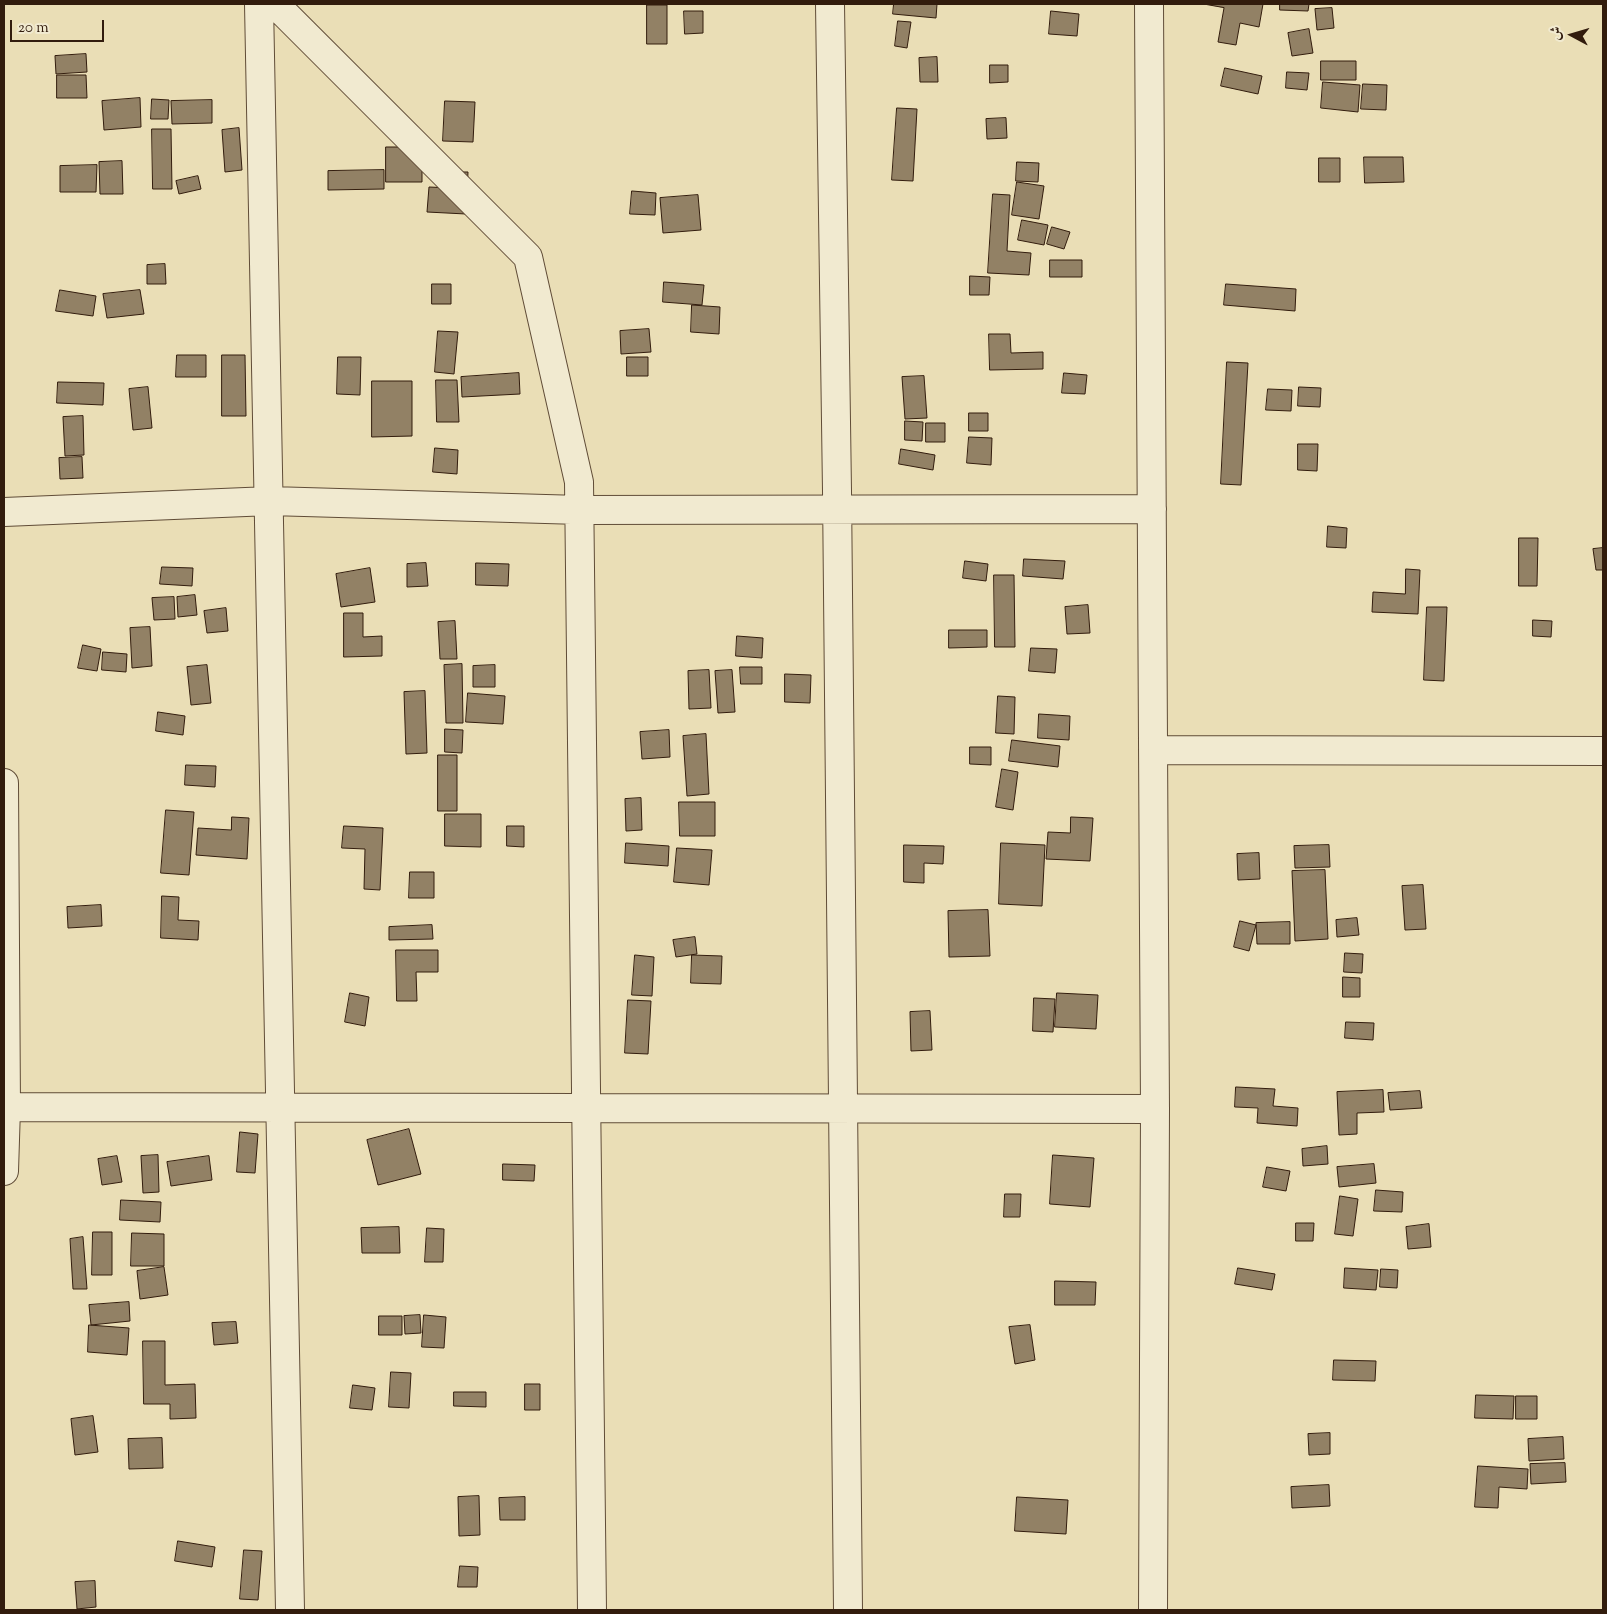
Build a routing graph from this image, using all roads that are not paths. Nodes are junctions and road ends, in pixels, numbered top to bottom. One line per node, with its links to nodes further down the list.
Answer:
1 (259, 4): 5 (street)
2 (275, 4): 7 (street)
3 (830, 4): 8 (street)
4 (1149, 4): 6 (street)
5 (270, 501): 7 (street); 9 (street); 17 (street)
6 (1152, 509): 8 (street); 10 (street)
7 (580, 510): 8 (street); 14 (street)
8 (838, 510): 15 (street)
9 (4, 512)
10 (1153, 750): 11 (street); 16 (street)
11 (1603, 751)
12 (4, 783): 13 (street)
13 (5, 1108): 17 (street); 18 (street)
14 (586, 1108): 15 (street); 17 (street); 20 (street)
15 (843, 1108): 16 (street); 21 (street)
16 (1155, 1108): 22 (street)
17 (280, 1109): 19 (street)
18 (4, 1171)
19 (290, 1610)
20 (592, 1610)
21 (848, 1610)
22 (1153, 1610)

